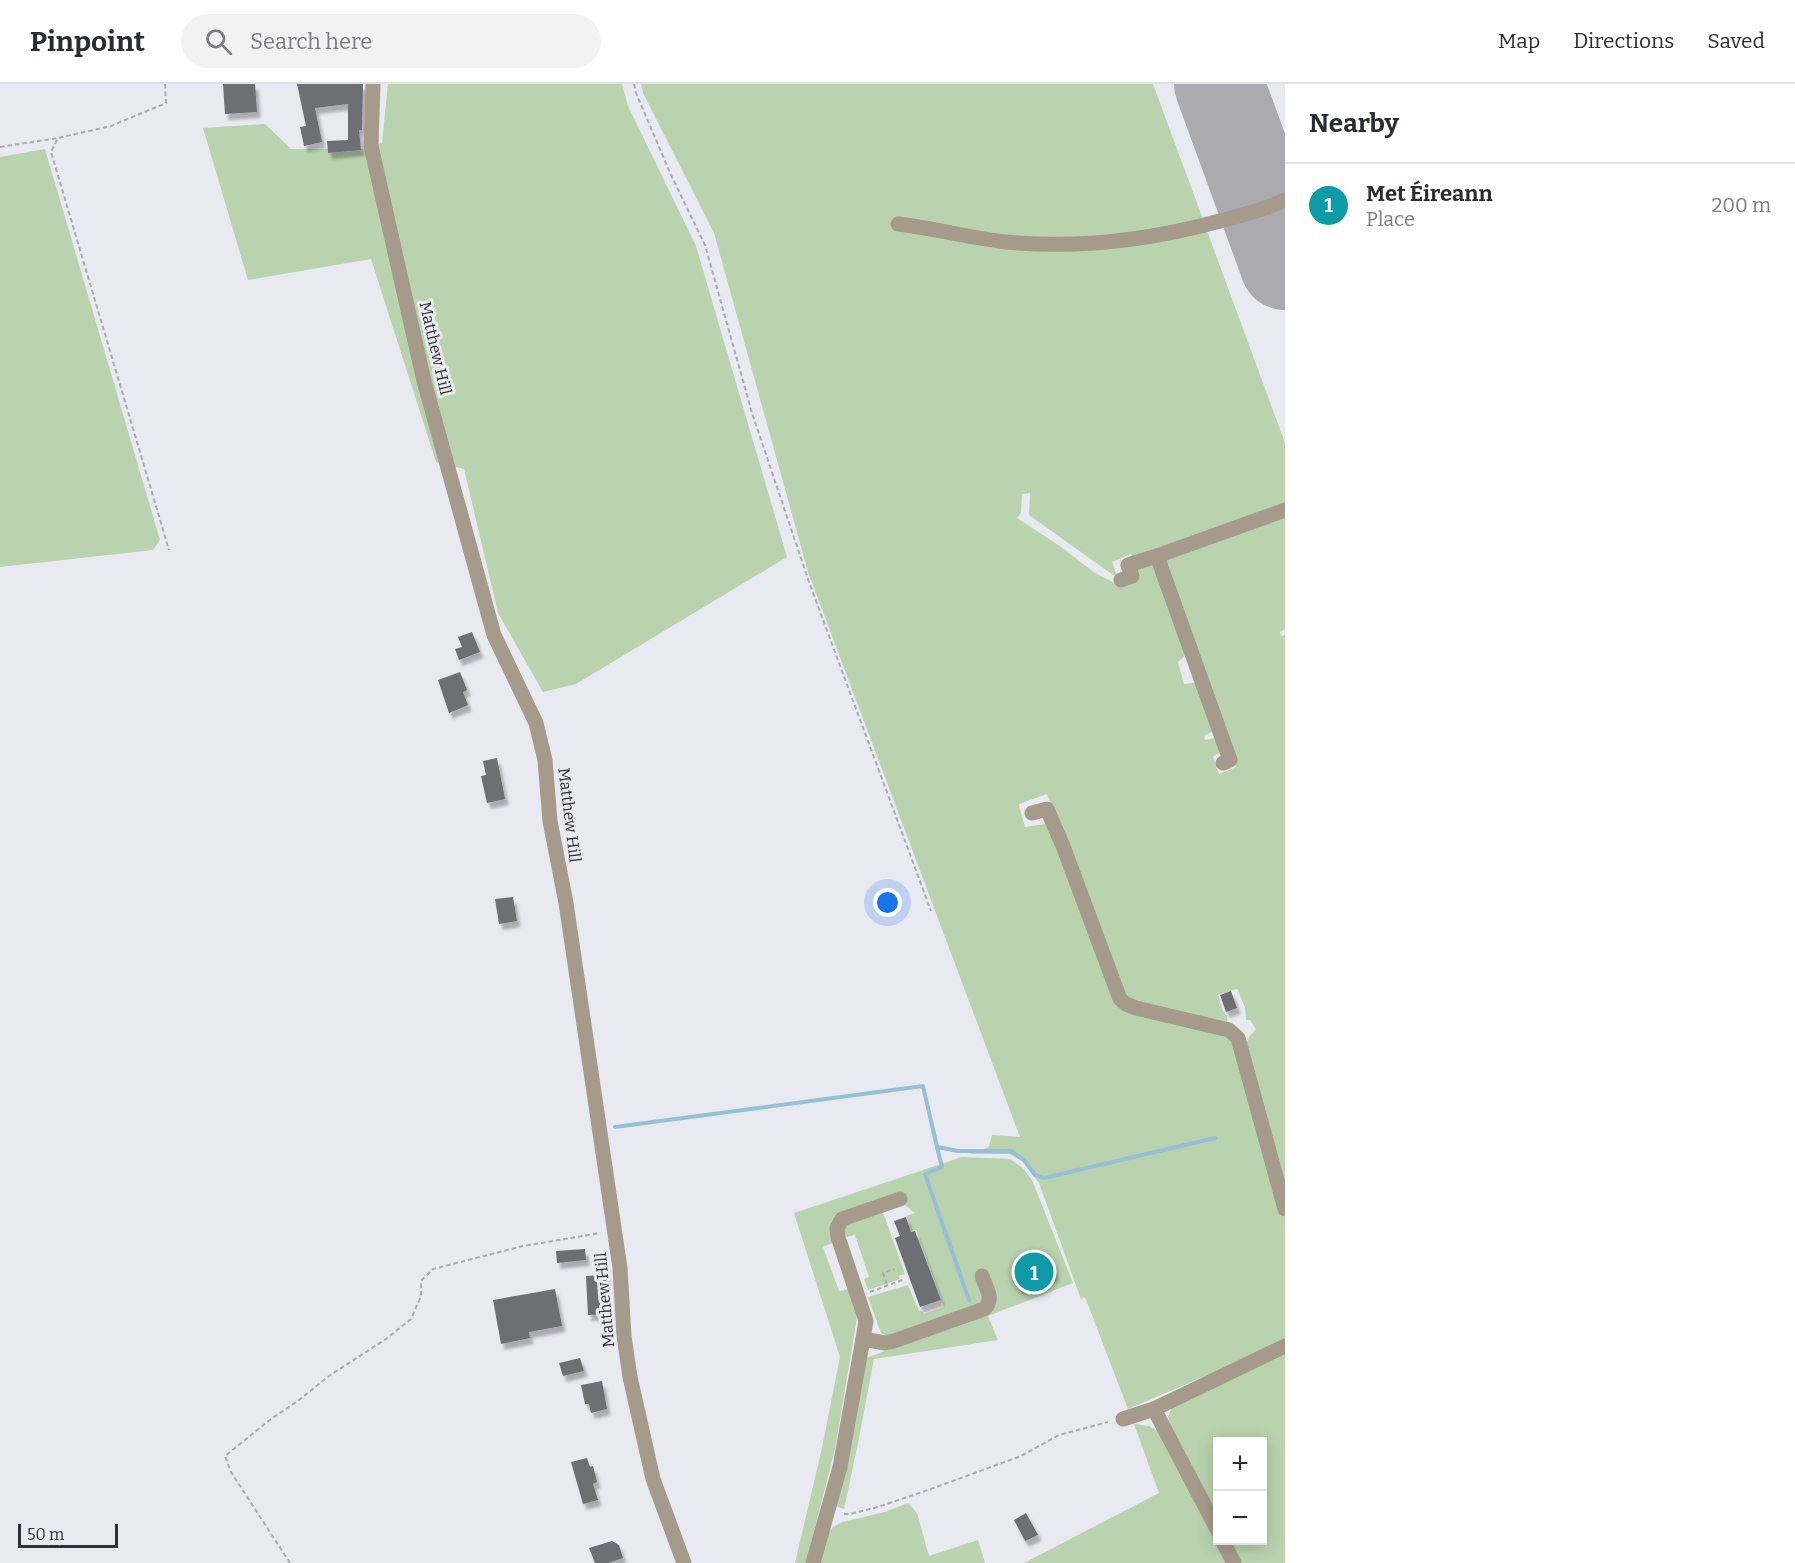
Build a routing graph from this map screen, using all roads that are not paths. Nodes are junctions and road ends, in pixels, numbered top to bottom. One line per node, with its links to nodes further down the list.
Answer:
1 (373, 84): 20 (street, Matthew Hill)
2 (1285, 200): 3 (street)
3 (898, 224)
4 (1285, 510): 5 (street)
5 (1157, 556): 6 (street); 7 (street)
6 (1121, 580)
7 (1222, 763)
8 (1032, 813): 9 (street)
9 (1285, 1209)
10 (893, 1219): 12 (street)
11 (982, 1276): 12 (street)
12 (863, 1339): 16 (street)
13 (1285, 1346): 14 (street)
14 (1154, 1409): 15 (street); 18 (street)
15 (1123, 1419)
16 (828, 1513): 17 (street); 21 (street)
17 (844, 1514)
18 (1213, 1521)
19 (1225, 1545): 22 (street)
20 (684, 1563)
21 (813, 1563)
22 (1234, 1563)

